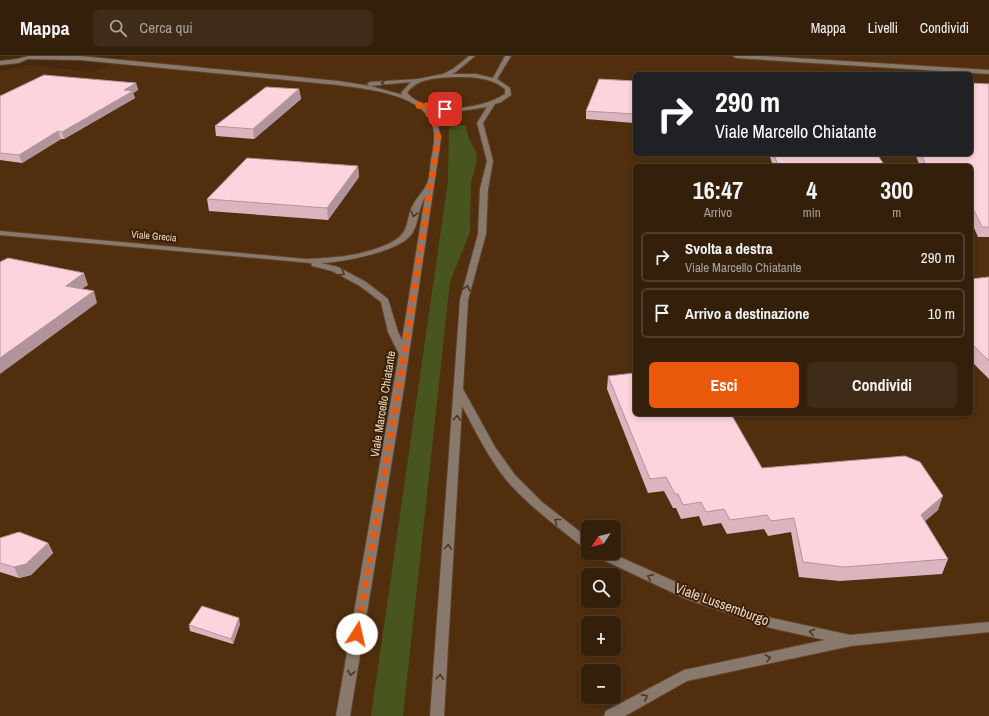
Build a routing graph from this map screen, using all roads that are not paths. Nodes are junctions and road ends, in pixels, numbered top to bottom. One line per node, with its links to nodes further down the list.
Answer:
1 (70, 56): 6 (street)
2 (472, 56): 12 (street, Viale Marcello Chiatante)
3 (517, 56): 7 (street)
4 (736, 56): 11 (street)
5 (32, 57): 6 (street); 8 (street)
6 (80, 58): 15 (street)
7 (507, 58): 14 (street)
8 (18, 61): 9 (street); 10 (street)
9 (0, 63)
10 (0, 66)
11 (989, 72)
12 (440, 76): 13 (street, Viale Marcello Chiatante); 14 (street, Viale Marcello Chiatante)
13 (423, 79): 15 (street, one-way to 15); 16 (street, Viale Marcello Chiatante)
14 (494, 80): 18 (street, Viale Marcello Chiatante)
15 (338, 83): 16 (street)
16 (407, 98): 17 (street, Viale Marcello Chiatante)
17 (417, 104): 18 (street, Viale Marcello Chiatante); 19 (street, Viale Marcello Chiatante)
18 (492, 104): 23 (street, Viale Marcello Chiatante, one-way to 18)
19 (432, 180): 21 (street, Viale Grecia, one-way to 21); 22 (street, Viale Marcello Chiatante)
20 (0, 233): 21 (street, Viale Grecia)
21 (305, 261): 22 (street, Viale Grecia, one-way to 22)
22 (404, 354): 28 (street, Viale Marcello Chiatante, one-way to 28)
23 (459, 389): 24 (street, one-way to 23); 29 (street, Viale Marcello Chiatante, one-way to 23)
24 (581, 540)
25 (614, 560): 27 (street, Viale Lussemburgo, one-way to 25)
26 (989, 627): 27 (street, Viale Lussemburgo)
27 (851, 640): 30 (street, Viale Lussemburgo, one-way to 27)
28 (343, 716)
29 (437, 716)
30 (611, 716)

